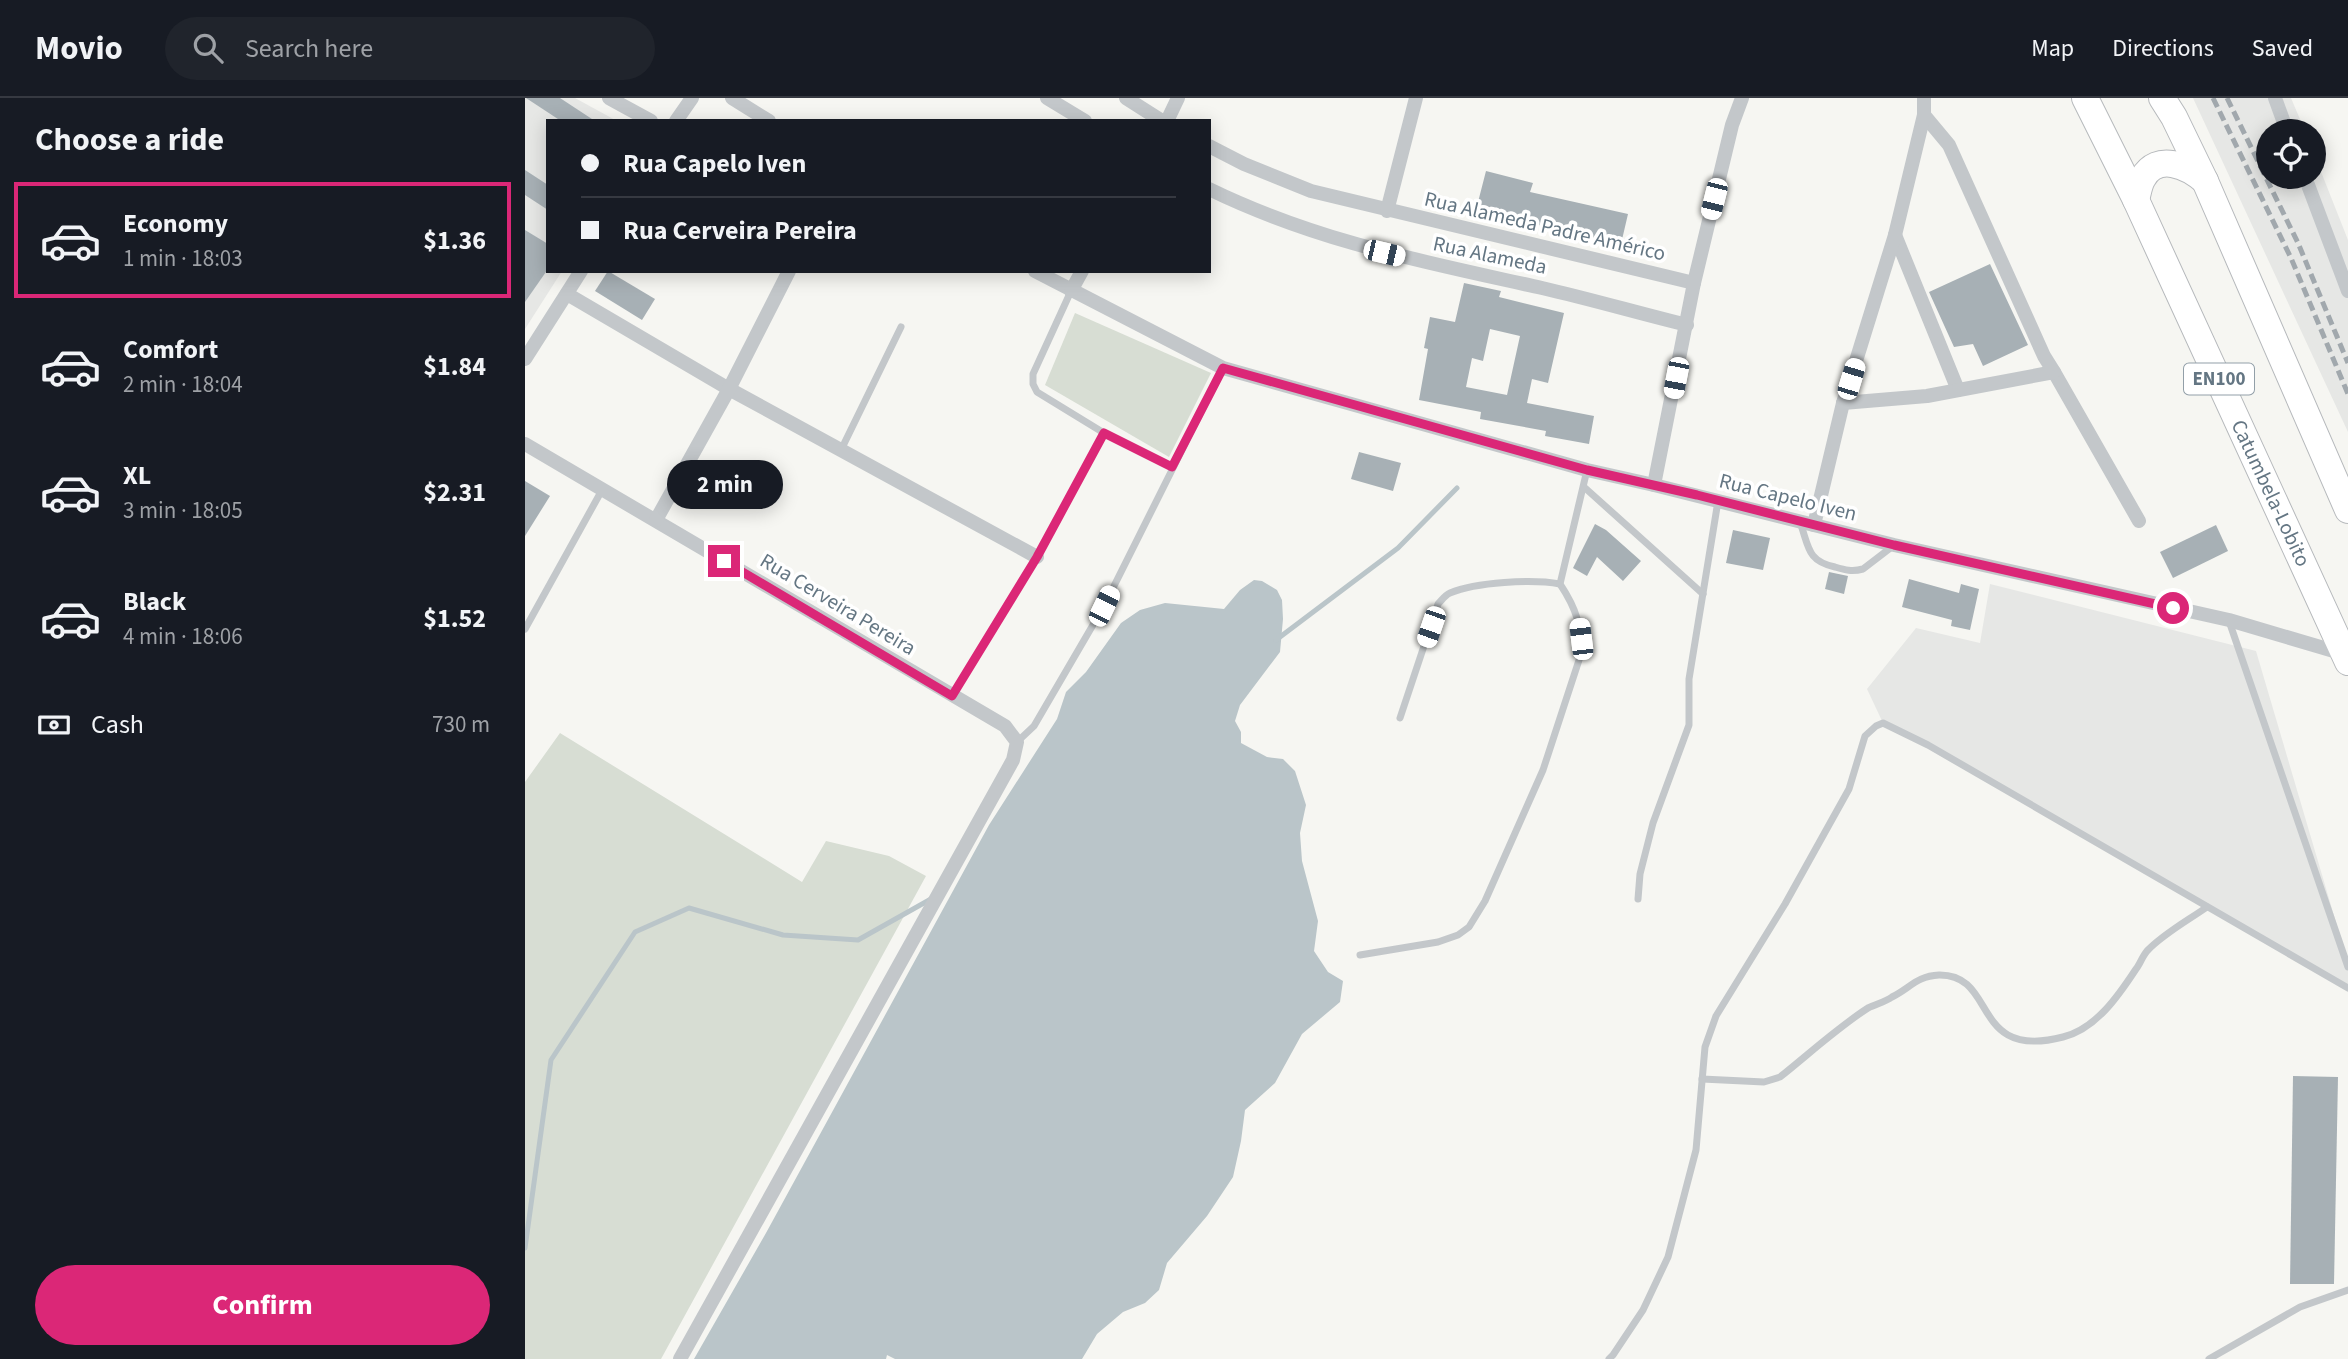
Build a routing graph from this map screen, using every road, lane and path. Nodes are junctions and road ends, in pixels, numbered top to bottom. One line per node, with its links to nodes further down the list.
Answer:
1 (609, 98): 14 (street)
2 (692, 98): 15 (street)
3 (732, 98): 16 (street)
4 (1047, 98): 17 (street)
5 (1126, 98): 18 (street)
6 (1178, 98): 19 (street)
7 (1416, 98): 26 (street)
8 (1742, 98): 33 (street)
9 (1924, 98): 13 (street)
10 (2085, 98): 25 (highway, Catumbela-Lobito / EN100)
11 (2162, 98): 22 (highway, EN100)
12 (2275, 98): 20 (street)
13 (1924, 115): 27 (street); 41 (street)
14 (647, 119)
15 (677, 119)
16 (766, 119)
17 (1082, 119)
18 (1162, 119)
19 (1166, 119)
20 (2283, 119)
21 (1211, 147): 26 (street)
22 (2205, 181): 25 (highway); 54 (highway, EN100)
23 (2310, 189): 28 (street)
24 (1211, 190): 37 (street, Rua Alameda)
25 (2136, 200): 64 (highway, Catumbela-Lobito / EN100)
26 (1387, 211): 33 (street, Rua Alameda Padre Américo)
27 (1895, 235): 43 (street); 44 (street)
28 (2344, 267): 35 (street)
29 (580, 273): 36 (street)
30 (788, 273): 42 (street)
31 (1039, 273): 34 (street, Rua Capelo Iven)
32 (1081, 273): 34 (street)
33 (1694, 283): 37 (street)
34 (1071, 291): 40 (street, Rua Capelo Iven); 45 (lane)
35 (2348, 291)
36 (567, 294): 39 (street); 42 (street)
37 (1687, 325): 50 (street)
38 (901, 327): 47 (lane)
39 (525, 359)
40 (1223, 368): 48 (lane); 49 (street, Rua Capelo Iven)
41 (2054, 372): 43 (street); 56 (street)
42 (730, 389): 47 (street); 55 (street)
43 (1958, 390): 44 (street)
44 (1843, 403): 57 (street)
45 (1104, 433): 48 (lane); 59 (lane)
46 (525, 444): 52 (street, Rua Cerveira Pereira)
47 (841, 450): 59 (street)
48 (1172, 467): 67 (lane)
49 (1587, 470): 50 (street, Rua Capelo Iven); 51 (lane)
50 (1654, 485): 53 (street, Rua Capelo Iven)
51 (1584, 487): 60 (lane); 61 (lane)
52 (603, 489): 55 (street, Rua Cerveira Pereira); 63 (lane)
53 (1718, 501): 57 (street, Rua Capelo Iven); 61 (lane)
54 (2348, 510)
55 (656, 520): 65 (street, Rua Cerveira Pereira)
56 (2139, 521)
57 (1807, 523): 58 (street, Rua Capelo Iven); 58 (lane)
58 (1894, 545): 62 (street, Rua Capelo Iven)
59 (1037, 557): 65 (lane)
60 (1560, 584): 66 (lane); 70 (lane)
61 (1703, 594): 68 (lane)
62 (2229, 621): 64 (street, Rua Capelo Iven); 71 (lane)
63 (525, 629)
64 (2346, 658)
65 (952, 696): 67 (street, Rua Cerveira Pereira)
66 (1400, 718)
67 (1017, 742): 75 (street)
68 (1638, 899)
69 (2207, 907): 72 (lane); 73 (lane); 73 (lane)
70 (1360, 955)
71 (2348, 967)
72 (2348, 988)
73 (1702, 1080): 76 (lane)
74 (2348, 1290): 77 (lane)
75 (680, 1359)
76 (1609, 1359)
77 (2209, 1359)

